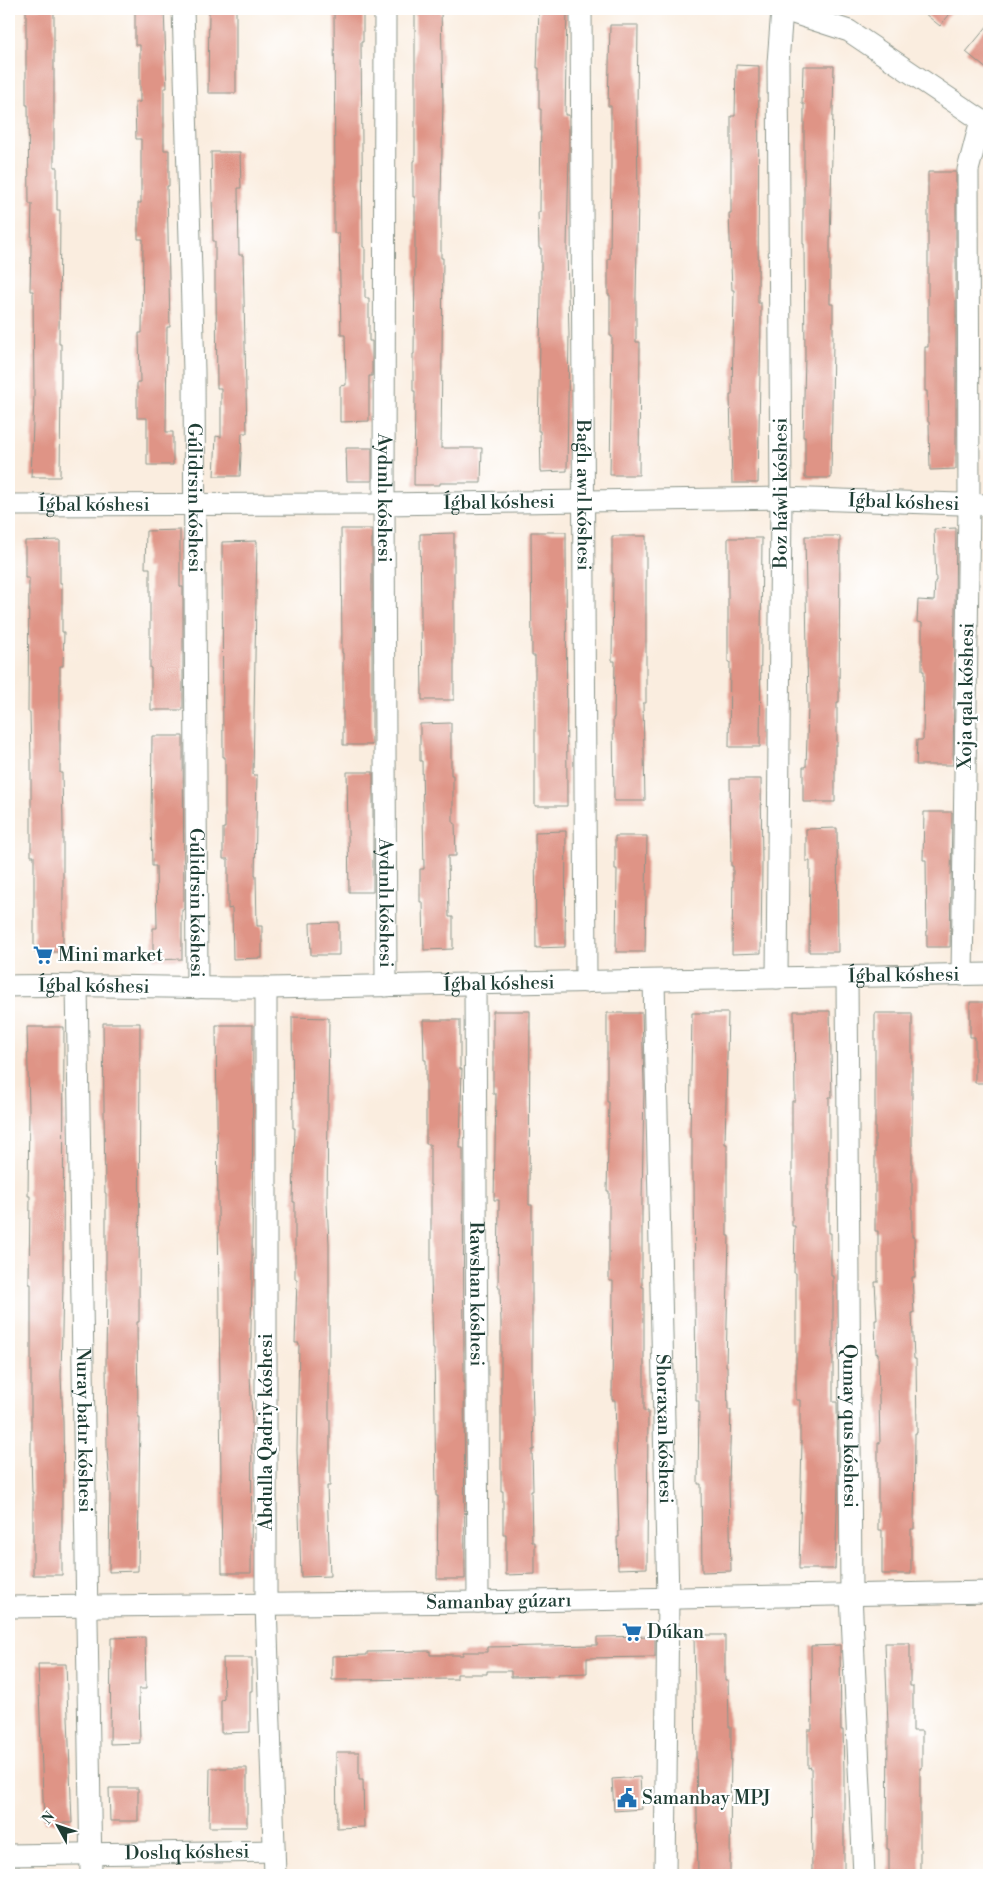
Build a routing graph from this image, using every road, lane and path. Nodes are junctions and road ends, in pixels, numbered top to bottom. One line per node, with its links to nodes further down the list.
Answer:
1 (183, 9): 7 (street, Gúlidrsin kóshesi)
2 (385, 9): 8 (street, Aydınlı kóshesi)
3 (581, 9): 6 (street, Baǵlı awıl kóshesi)
4 (782, 9): 5 (street, Boz háwli kóshesi); 10 (street, Xoja qala kóshesi)
5 (781, 498): 6 (street, Íǵbal kóshesi); 10 (street, Íǵbal kóshesi); 14 (street, Boz háwli kóshesi)
6 (585, 502): 8 (street, Íǵbal kóshesi); 16 (street, Baǵlı awıl kóshesi)
7 (195, 504): 8 (street, Íǵbal kóshesi); 9 (street, Íǵbal kóshesi); 21 (street, Gúlidrsin kóshesi)
8 (384, 504): 20 (street, Aydınlı kóshesi)
9 (9, 505)
10 (979, 505): 12 (street, Xoja qala kóshesi)
11 (989, 974): 12 (street, Íǵbal kóshesi)
12 (962, 975): 13 (street, Íǵbal kóshesi)
13 (847, 977): 14 (street, Íǵbal kóshesi); 24 (street, Qumay qus kóshesi)
14 (777, 978): 15 (street, Íǵbal kóshesi)
15 (654, 981): 16 (street, Íǵbal kóshesi); 25 (street, Shoraxan kóshesi)
16 (586, 982): 18 (street, Íǵbal kóshesi)
17 (76, 984): 19 (street, Íǵbal kóshesi); 21 (street, Íǵbal kóshesi); 29 (street, Nuray batır kóshesi)
18 (475, 985): 20 (street, Íǵbal kóshesi); 26 (street, Rawshan kóshesi)
19 (9, 986)
20 (386, 986): 22 (street, Íǵbal kóshesi)
21 (197, 988): 22 (street, Íǵbal kóshesi)
22 (266, 988): 27 (street, Abdulla Qadriy kóshesi)
23 (989, 1592): 24 (street, Samanbay gúzarı)
24 (851, 1594): 25 (street, Samanbay gúzarı); 36 (street, Qumay qus kóshesi)
25 (668, 1598): 26 (street, Samanbay gúzarı); 35 (street, Shoraxan kóshesi)
26 (478, 1602): 27 (street, Samanbay gúzarı)
27 (266, 1604): 29 (street, Samanbay gúzarı); 30 (street, Abdulla Qadriy kóshesi)
28 (9, 1607): 29 (street, Samanbay gúzarı)
29 (85, 1607): 31 (street, Nuray batır kóshesi)
30 (274, 1851): 31 (street, Doslıq kóshesi); 34 (street, Abdulla Qadriy kóshesi)
31 (90, 1854): 32 (street, Doslıq kóshesi); 33 (street, Nuray batır kóshesi)
32 (9, 1855)
33 (90, 1875)
34 (275, 1875)
35 (665, 1875)
36 (864, 1875)

